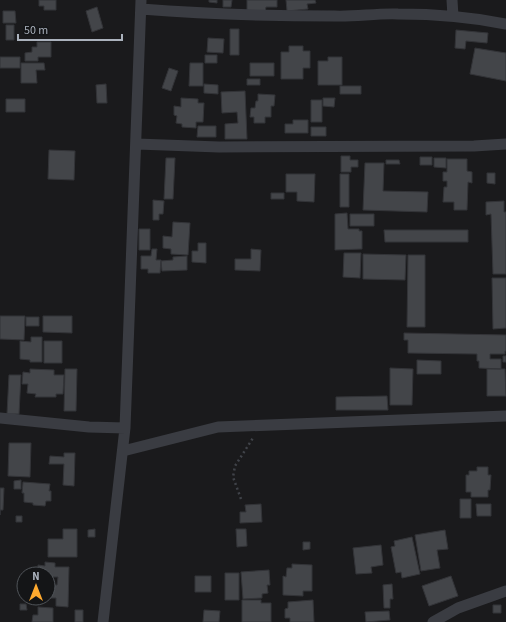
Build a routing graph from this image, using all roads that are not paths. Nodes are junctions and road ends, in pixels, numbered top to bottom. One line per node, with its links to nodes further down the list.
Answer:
1 (452, 0): 3 (street)
2 (141, 4): 3 (street); 5 (street)
3 (453, 16): 4 (street)
4 (506, 24)
5 (136, 144): 6 (street); 9 (street)
6 (506, 144)
7 (506, 416): 10 (street)
8 (0, 418): 9 (street)
9 (125, 428): 10 (street)
10 (123, 451): 12 (street)
11 (506, 591): 13 (street)
12 (103, 622)
13 (433, 622)

